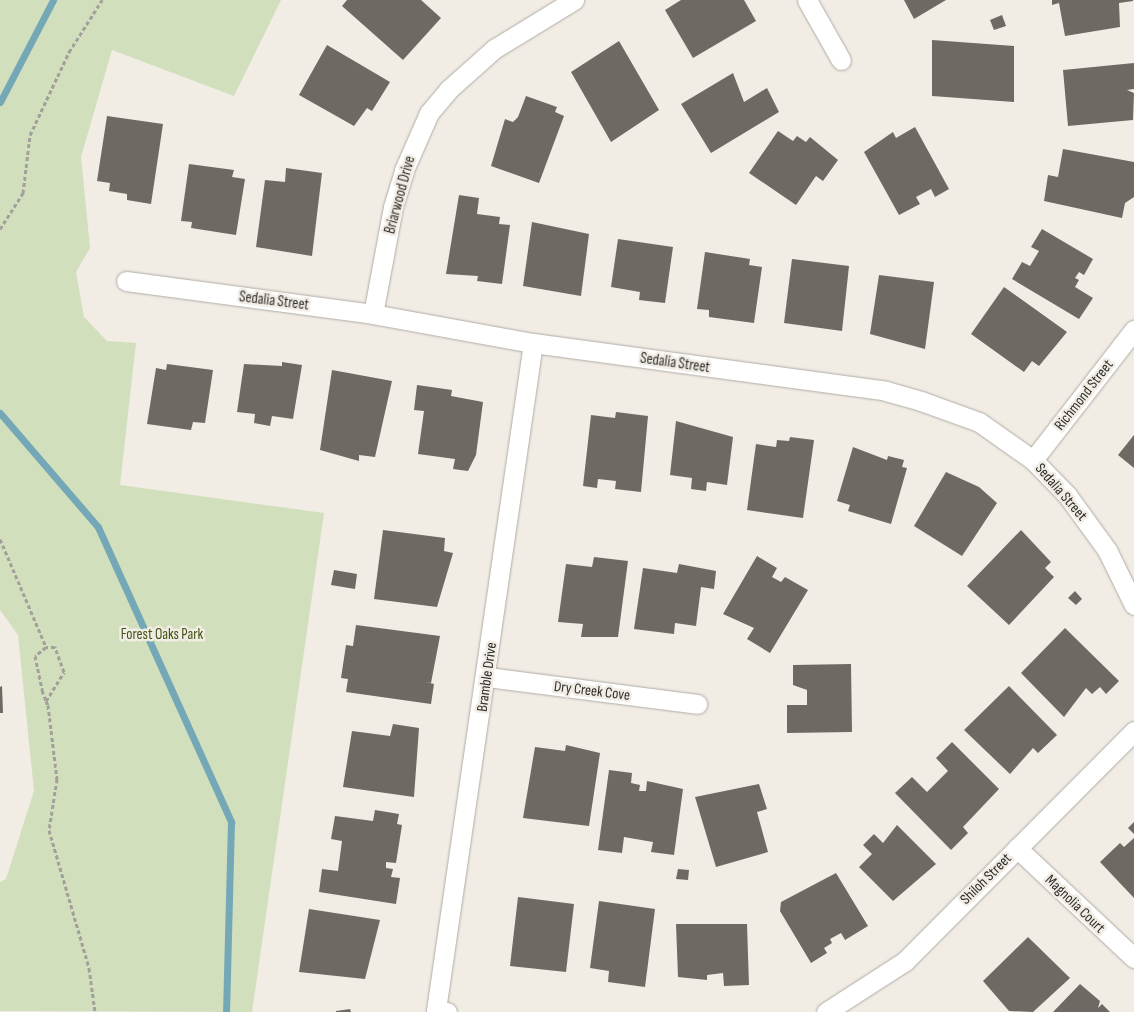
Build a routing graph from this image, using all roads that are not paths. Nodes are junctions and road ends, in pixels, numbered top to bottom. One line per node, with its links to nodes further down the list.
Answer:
1 (574, 0): 5 (street, Briarwood Drive)
2 (807, 0): 3 (street)
3 (841, 60)
4 (126, 281): 5 (street, Sedalia Street)
5 (374, 314): 7 (street, Sedalia Street)
6 (1134, 330): 8 (street, Richmond Street)
7 (533, 344): 8 (street, Sedalia Street); 10 (street, Bramble Drive)
8 (1033, 460): 9 (street, Sedalia Street)
9 (1134, 605)
10 (487, 677): 11 (street, Dry Creek Cove); 15 (street, Bramble Drive)
11 (697, 704)
12 (1134, 730): 13 (street, Shiloh Street)
13 (1018, 848): 14 (street, Magnolia Court); 16 (street, Shiloh Street)
14 (1134, 958)
15 (441, 1011)
16 (826, 1012)

